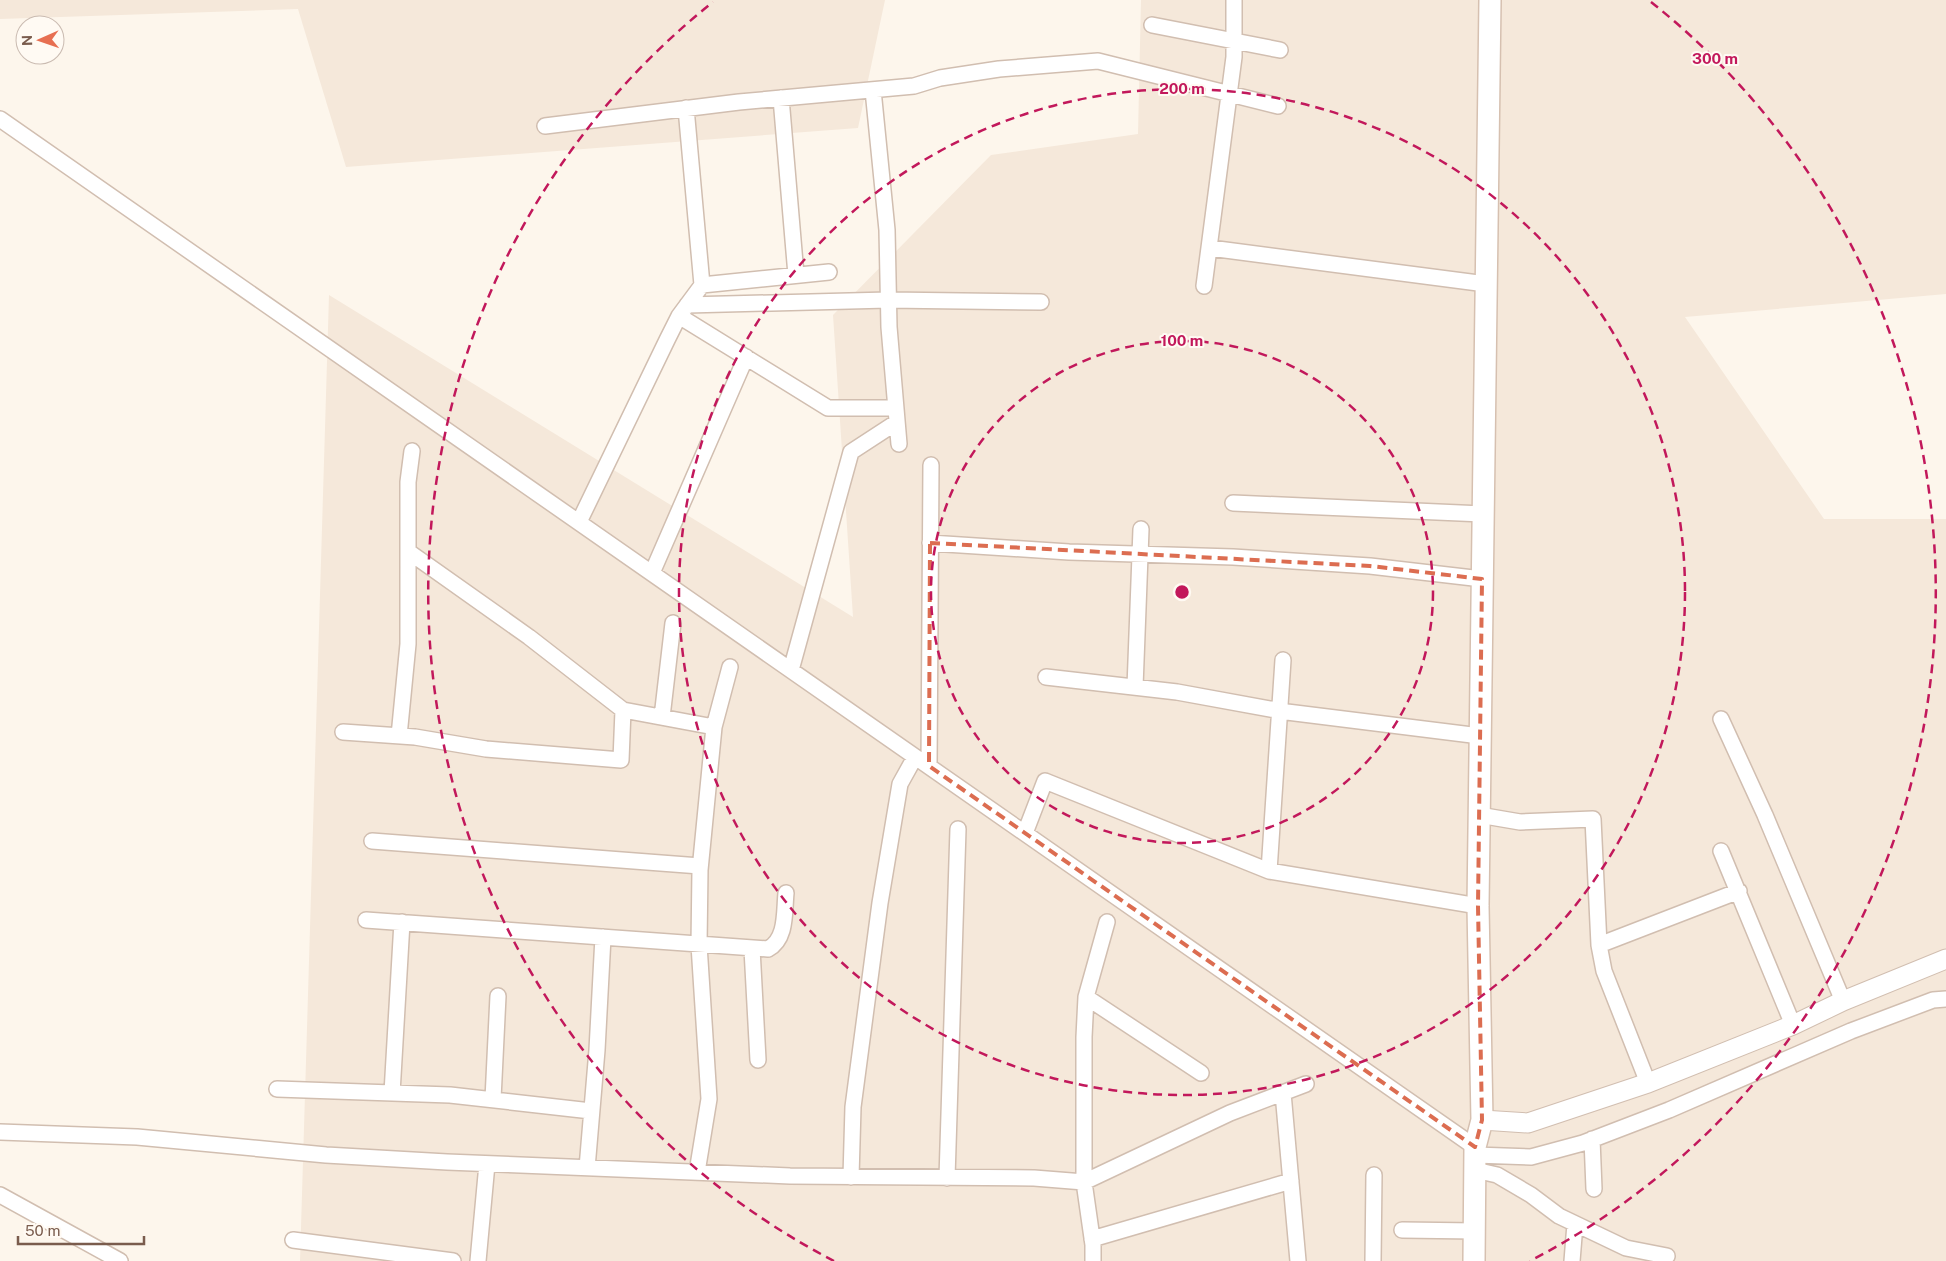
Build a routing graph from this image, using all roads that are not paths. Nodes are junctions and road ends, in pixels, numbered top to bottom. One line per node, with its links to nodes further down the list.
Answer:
1 (1234, 0): 4 (street)
2 (1490, 0): 16 (main road)
3 (1152, 25): 4 (street)
4 (1234, 41): 5 (street); 7 (street)
5 (1280, 50)
6 (873, 90): 7 (street); 8 (street); 19 (street)
7 (1229, 93): 9 (street); 13 (street)
8 (781, 98): 10 (street); 15 (street)
9 (1278, 106)
10 (686, 108): 12 (street); 17 (street)
11 (0, 119): 29 (street)
12 (544, 126)
13 (1210, 248): 16 (street); 18 (street)
14 (829, 272): 15 (street)
15 (796, 275): 17 (street)
16 (1486, 284): 28 (main road)
17 (702, 285): 21 (street)
18 (1204, 286)
19 (888, 300): 20 (street); 21 (street); 23 (street)
20 (1042, 302)
21 (683, 311): 22 (street); 29 (street)
22 (746, 358): 23 (street); 34 (street)
23 (897, 415): 24 (street); 39 (street)
24 (899, 444)
25 (412, 451): 32 (street)
26 (931, 465): 31 (street)
27 (1233, 503): 28 (street)
28 (1483, 514): 35 (main road)
29 (579, 522): 34 (street)
30 (1141, 528): 33 (street)
31 (930, 543): 33 (street); 51 (street)
32 (409, 552): 42 (street); 48 (street)
33 (1141, 555): 35 (street); 41 (street)
34 (652, 573): 39 (street)
35 (1482, 579): 49 (main road)
36 (673, 623): 44 (street)
37 (1283, 660): 43 (street)
38 (730, 667): 46 (street)
39 (791, 670): 50 (street)
40 (1046, 677): 41 (street)
41 (1135, 687): 43 (street)
42 (623, 710): 44 (street); 48 (street)
43 (1280, 711): 49 (street); 58 (street)
44 (662, 717): 46 (street)
45 (1721, 719): 73 (street)
46 (714, 727): 57 (street)
47 (344, 732): 48 (street)
48 (399, 736)
49 (1480, 736): 52 (main road)
50 (915, 756): 51 (street); 92 (street)
51 (929, 766): 54 (street)
52 (1479, 815): 61 (main road); 67 (street)
53 (958, 829): 93 (street)
54 (1025, 833): 58 (street); 87 (street)
55 (372, 841): 57 (street)
56 (1721, 851): 59 (street)
57 (700, 866): 66 (street)
58 (1269, 871): 61 (street)
59 (1739, 891): 67 (street); 74 (street)
60 (786, 893): 68 (street)
61 (1478, 906): 84 (main road)
62 (366, 920): 63 (street)
63 (402, 922): 65 (street); 80 (street)
64 (1107, 922): 71 (street)
65 (603, 937): 66 (street); 83 (street)
66 (699, 944): 68 (street); 90 (street)
67 (1599, 945): 77 (street)
68 (752, 949): 75 (street)
69 (1946, 959): 73 (street)
70 (498, 996): 82 (street)
71 (1086, 997): 76 (street); 95 (street)
72 (1946, 1000): 86 (street)
73 (1843, 1001): 74 (street)
74 (1793, 1024): 77 (street)
75 (758, 1060)
76 (1201, 1073)
77 (1648, 1083): 84 (street)
78 (1306, 1084): 81 (street)
79 (277, 1089): 80 (street)
80 (392, 1093): 82 (street)
81 (1283, 1093): 94 (street); 95 (street)
82 (493, 1100): 83 (street)
83 (591, 1111): 89 (street)
84 (1482, 1120): 87 (main road)
85 (0, 1132): 88 (street)
86 (1592, 1139): 87 (street); 96 (street)
87 (1475, 1157): 98 (street); 100 (main road)
88 (486, 1164): 89 (street); 107 (street)
89 (586, 1168): 90 (street)
90 (697, 1172): 92 (street)
91 (1374, 1175): 110 (street)
92 (851, 1177): 93 (street)
93 (947, 1178): 95 (street)
94 (1291, 1181): 101 (street); 109 (street)
95 (1084, 1182): 101 (street)
96 (1594, 1189)
97 (0, 1195): 105 (street)
98 (1574, 1224): 104 (street); 112 (street)
99 (1402, 1230): 100 (street)
100 (1475, 1231): 111 (main road)
101 (1092, 1239): 108 (street)
102 (293, 1240): 103 (street)
103 (374, 1256): 106 (street)
104 (1666, 1256)
105 (120, 1261)
106 (453, 1261)
107 (478, 1261)
108 (1093, 1261)
109 (1298, 1261)
110 (1373, 1261)
111 (1474, 1261)
112 (1572, 1261)

